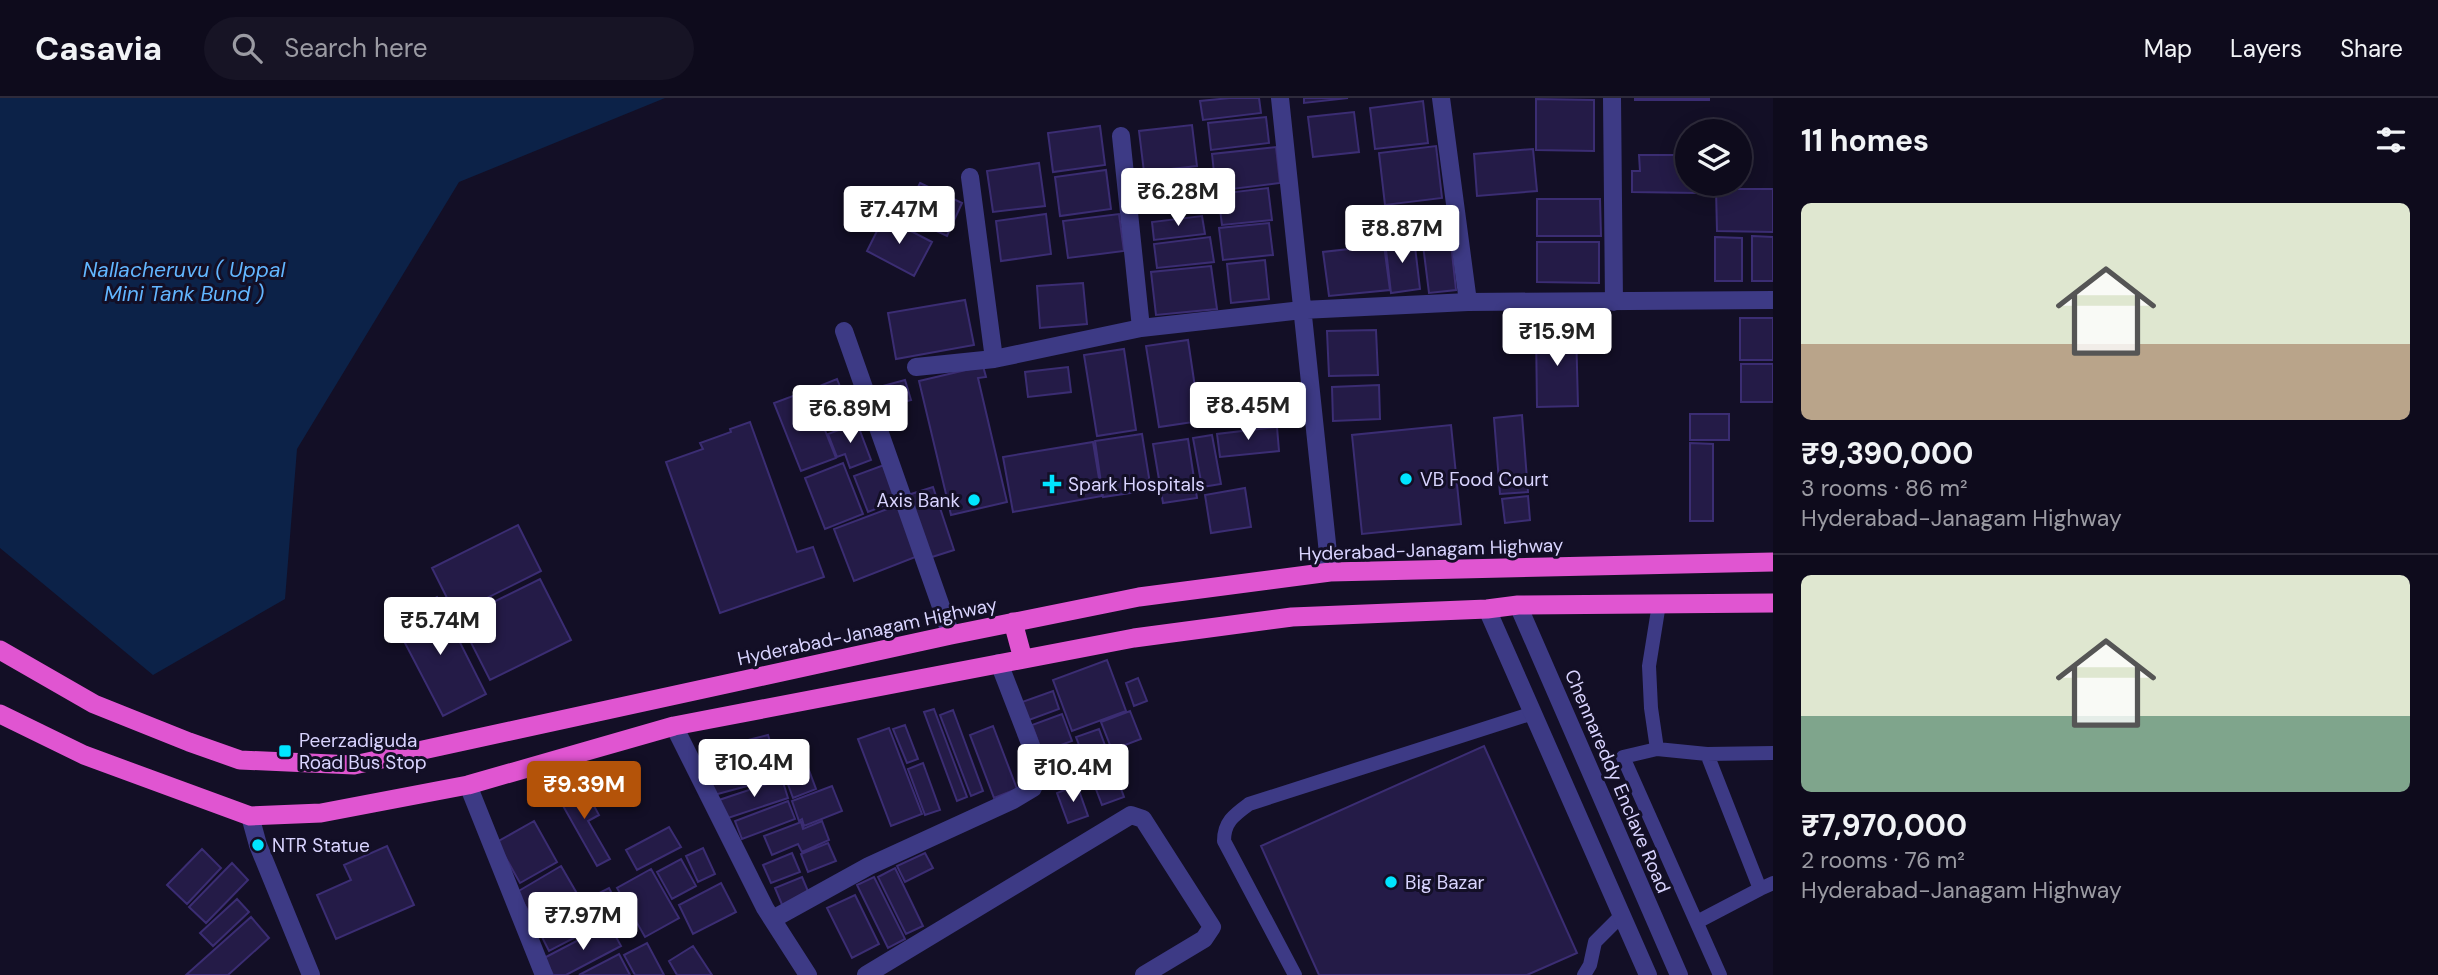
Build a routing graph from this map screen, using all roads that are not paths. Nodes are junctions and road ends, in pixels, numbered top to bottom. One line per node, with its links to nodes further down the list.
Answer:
1 (1280, 98): 9 (street)
2 (1441, 98): 7 (street)
3 (1612, 98): 8 (street)
4 (1121, 136): 10 (street)
5 (970, 177): 12 (street)
6 (1773, 300): 8 (street)
7 (1468, 302): 8 (street); 9 (street)
8 (1614, 302)
9 (1302, 310): 10 (street); 15 (street)
10 (1141, 328): 12 (street)
11 (845, 331): 21 (street)
12 (994, 359): 13 (street)
13 (916, 366)
14 (1773, 562): 15 (highway, Hyderabad-Janagam Highway)
15 (1329, 572): 20 (highway, Hyderabad-Janagam Highway)
16 (1773, 603): 17 (highway)
17 (1659, 604): 18 (highway); 28 (lane)
18 (1518, 605): 19 (highway); 45 (street, Chennareddy Enclave Road)
19 (1487, 609): 23 (highway); 25 (street)
20 (1013, 622): 21 (highway, Hyderabad-Janagam Highway); 23 (highway)
21 (951, 635): 22 (highway, Hyderabad-Janagam Highway)
22 (0, 650)
23 (1023, 659): 24 (highway)
24 (999, 663): 27 (highway); 35 (street)
25 (1533, 713): 34 (street); 42 (lane)
26 (0, 714): 32 (highway)
27 (674, 726): 31 (highway); 35 (street)
28 (1657, 749): 30 (lane); 36 (lane)
29 (1773, 753): 30 (lane)
30 (1707, 754): 33 (lane)
31 (468, 785): 32 (highway); 38 (street)
32 (250, 817): 37 (street)
33 (1767, 886): 36 (lane)
34 (1622, 915): 43 (lane); 44 (street)
35 (773, 919): 39 (street)
36 (1697, 922): 46 (lane)
37 (311, 975)
38 (544, 975)
39 (808, 975)
40 (866, 975): 41 (street)
41 (1144, 975)
42 (1294, 975)
43 (1584, 975)
44 (1648, 975)
45 (1679, 975)
46 (1720, 975)

